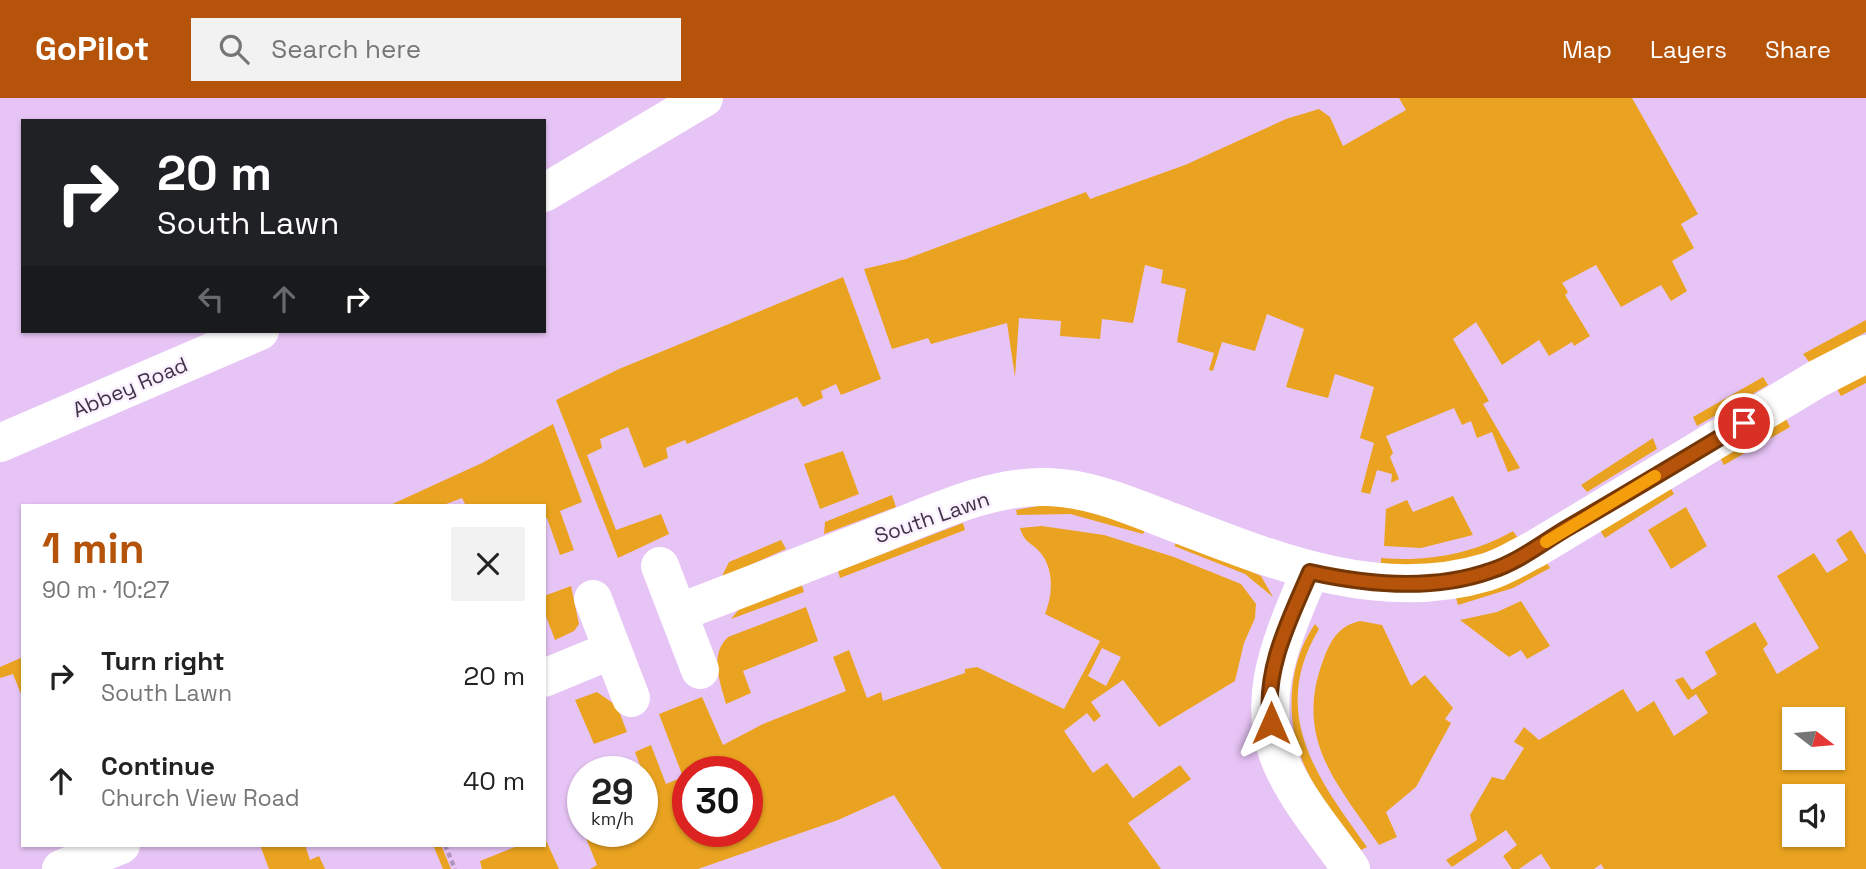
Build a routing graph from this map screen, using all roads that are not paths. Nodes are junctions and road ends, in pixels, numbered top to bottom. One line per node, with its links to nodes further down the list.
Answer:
1 (704, 98): 2 (street)
2 (546, 192)
3 (255, 333): 5 (street, Abbey Road)
4 (1866, 354): 7 (street, South Lawn)
5 (0, 443)
6 (660, 566): 9 (street)
7 (1310, 572): 9 (street, South Lawn); 16 (street)
8 (593, 599): 10 (street)
9 (678, 613): 11 (street)
10 (612, 650): 12 (street); 13 (street)
11 (699, 670)
12 (546, 677)
13 (631, 698)
14 (116, 847): 15 (street)
15 (61, 869)
16 (1351, 869)

